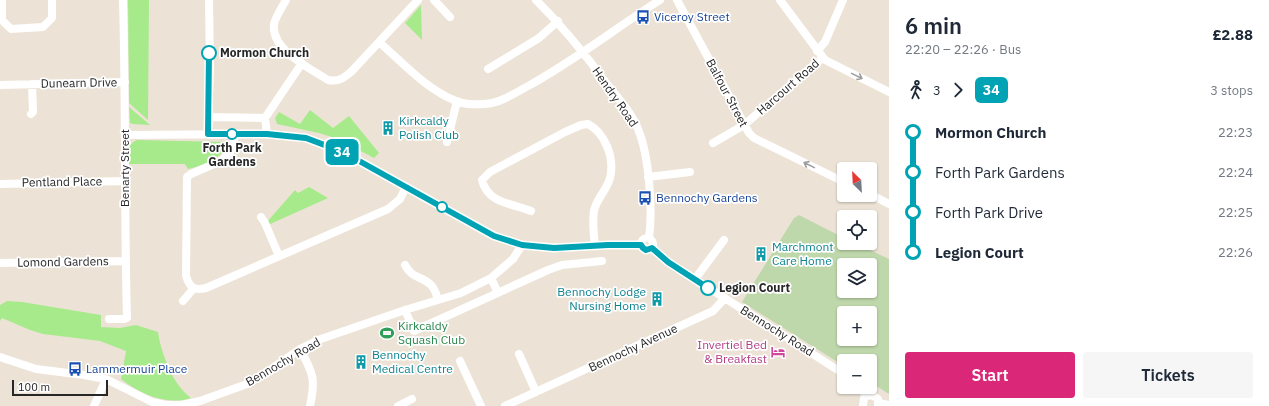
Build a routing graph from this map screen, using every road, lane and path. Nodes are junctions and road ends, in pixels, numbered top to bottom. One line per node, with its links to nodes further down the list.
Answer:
1 (2, 0): 2 (street)
2 (52, 0)
3 (123, 0): 20 (street, Benarty Street)
4 (209, 0): 26 (street)
5 (286, 0): 18 (street)
6 (418, 0): 15 (street)
7 (434, 0): 13 (street)
8 (536, 0): 14 (street, Hendry Road)
9 (660, 0): 16 (street)
10 (677, 0): 28 (street, Balfour Street)
11 (780, 0): 17 (street)
12 (843, 0): 17 (street, Harcourt Road)
13 (450, 17)
14 (558, 21): 16 (street, Hendry Road); 19 (street)
15 (379, 42): 18 (street); 24 (street)
16 (583, 52): 24 (street); 36 (street, Hendry Road)
17 (821, 56): 23 (street, one-way to 23); 28 (street, Harcourt Road)
18 (302, 63): 27 (street)
19 (488, 69)
20 (125, 82): 21 (street, Dunearn Drive); 32 (street, Benarty Street)
21 (32, 84): 22 (street, Dunearn Drive); 25 (street, Dunearn Drive)
22 (0, 85)
23 (889, 92)
24 (457, 101): 33 (street)
25 (31, 114)
26 (208, 117): 27 (street); 29 (street)
27 (265, 118): 31 (street)
28 (744, 125): 34 (street, Harcourt Road); 37 (street, Balfour Street, one-way to 28)
29 (208, 134): 30 (street); 32 (street)
30 (236, 134): 31 (street); 58 (street)
31 (267, 134): 40 (street)
32 (125, 135): 38 (street, Benarty Street)
33 (447, 142)
34 (713, 143)
35 (690, 172): 36 (street)
36 (648, 177): 45 (street, Hendry Road)
37 (837, 179)
38 (125, 181): 39 (street, Pentland Place); 52 (street, Benarty Street)
39 (0, 184)
40 (406, 187): 47 (street); 51 (street)
41 (877, 198): 42 (street)
42 (889, 204)
43 (531, 211): 49 (street)
44 (261, 217): 51 (street)
45 (649, 238): 48 (street); 50 (street)
46 (724, 240): 57 (street)
47 (522, 245): 49 (street); 56 (street, Bennochy Road)
48 (641, 245): 49 (street); 50 (street)
49 (595, 246)
50 (652, 248): 57 (street, Bennochy Road)
51 (279, 256): 58 (street)
52 (125, 261): 54 (street, Lomond Gardens); 64 (street, Benarty Street)
53 (602, 261): 59 (street)
54 (0, 263)
55 (405, 265): 61 (street)
56 (491, 278): 59 (street); 61 (street, Bennochy Road)
57 (695, 279): 60 (street, Bennochy Road)
58 (194, 288): 62 (street)
59 (498, 293): 63 (street)
60 (725, 298): 69 (street, Bennochy Road); 71 (street, Bennochy Avenue)
61 (438, 299): 63 (street, Bennochy Road)
62 (183, 301)
63 (405, 310): 65 (street, Bennochy Road)
64 (109, 319)
65 (300, 349): 74 (street, Bennochy Road); 78 (street)
66 (519, 354): 71 (street)
67 (0, 357): 70 (street, Bennochy Road)
68 (460, 361): 80 (street)
69 (837, 370)
70 (106, 379): 74 (street, Bennochy Road); 77 (street)
71 (536, 392): 81 (street, Bennochy Avenue)
72 (867, 396): 75 (street); 82 (street)
73 (412, 399): 79 (street)
74 (152, 404)
75 (879, 405): 76 (street)
76 (889, 405)
77 (94, 406)
78 (310, 406)
79 (398, 406)
80 (481, 406)
81 (505, 406)
82 (863, 406)

